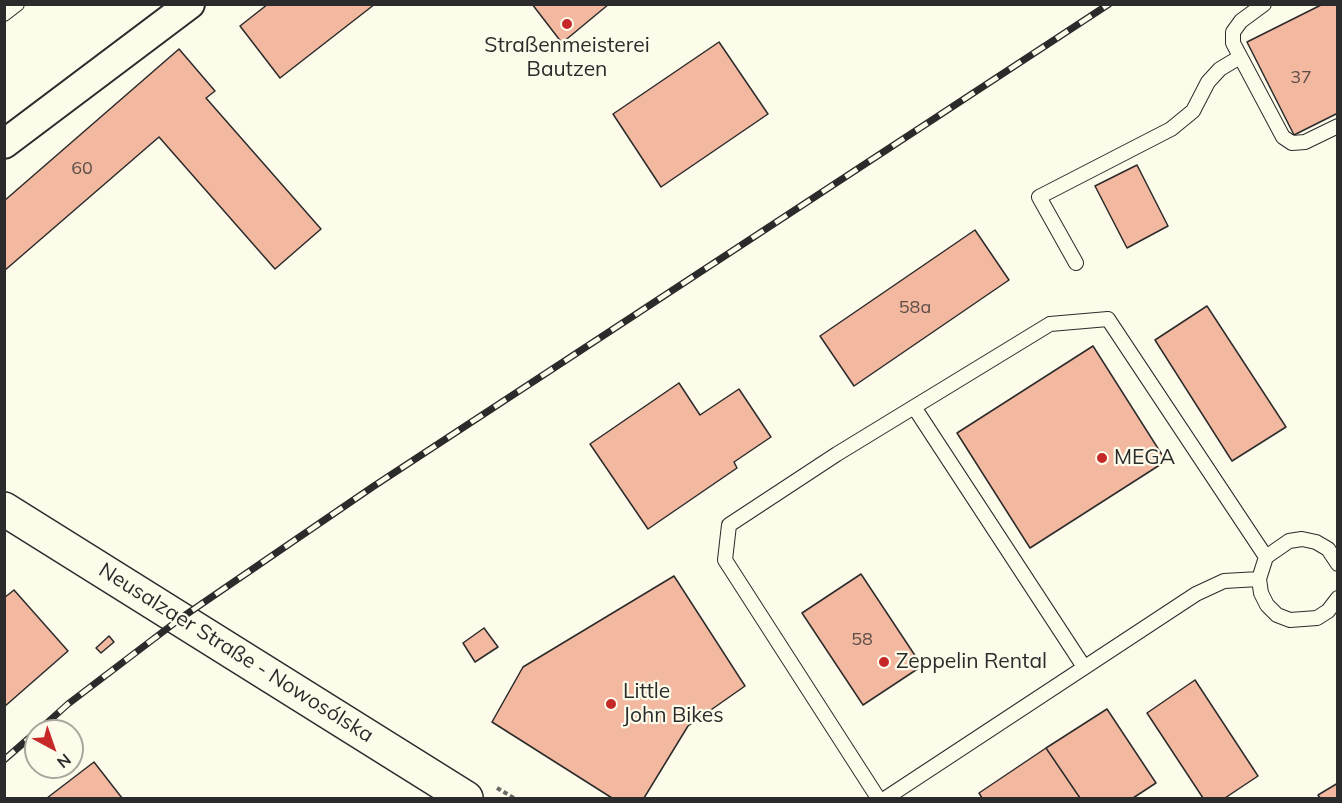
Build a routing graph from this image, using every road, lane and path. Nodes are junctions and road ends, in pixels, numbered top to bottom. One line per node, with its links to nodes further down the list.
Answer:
1 (17, 4): 4 (lane)
2 (190, 4): 7 (street)
3 (1264, 4): 5 (lane)
4 (4, 14)
5 (1240, 57): 6 (lane); 8 (lane)
6 (1338, 126)
7 (4, 144)
8 (1076, 263)
9 (914, 407): 11 (lane); 15 (lane); 17 (lane)
10 (4, 509): 16 (main road, Neusalzaer Straße - Nowosólska)
11 (1266, 557): 12 (lane); 13 (lane)
12 (1338, 564)
13 (1259, 579): 14 (lane); 15 (lane)
14 (1338, 598)
15 (1084, 667): 18 (lane)
16 (466, 798)
17 (878, 798)
18 (886, 798)

